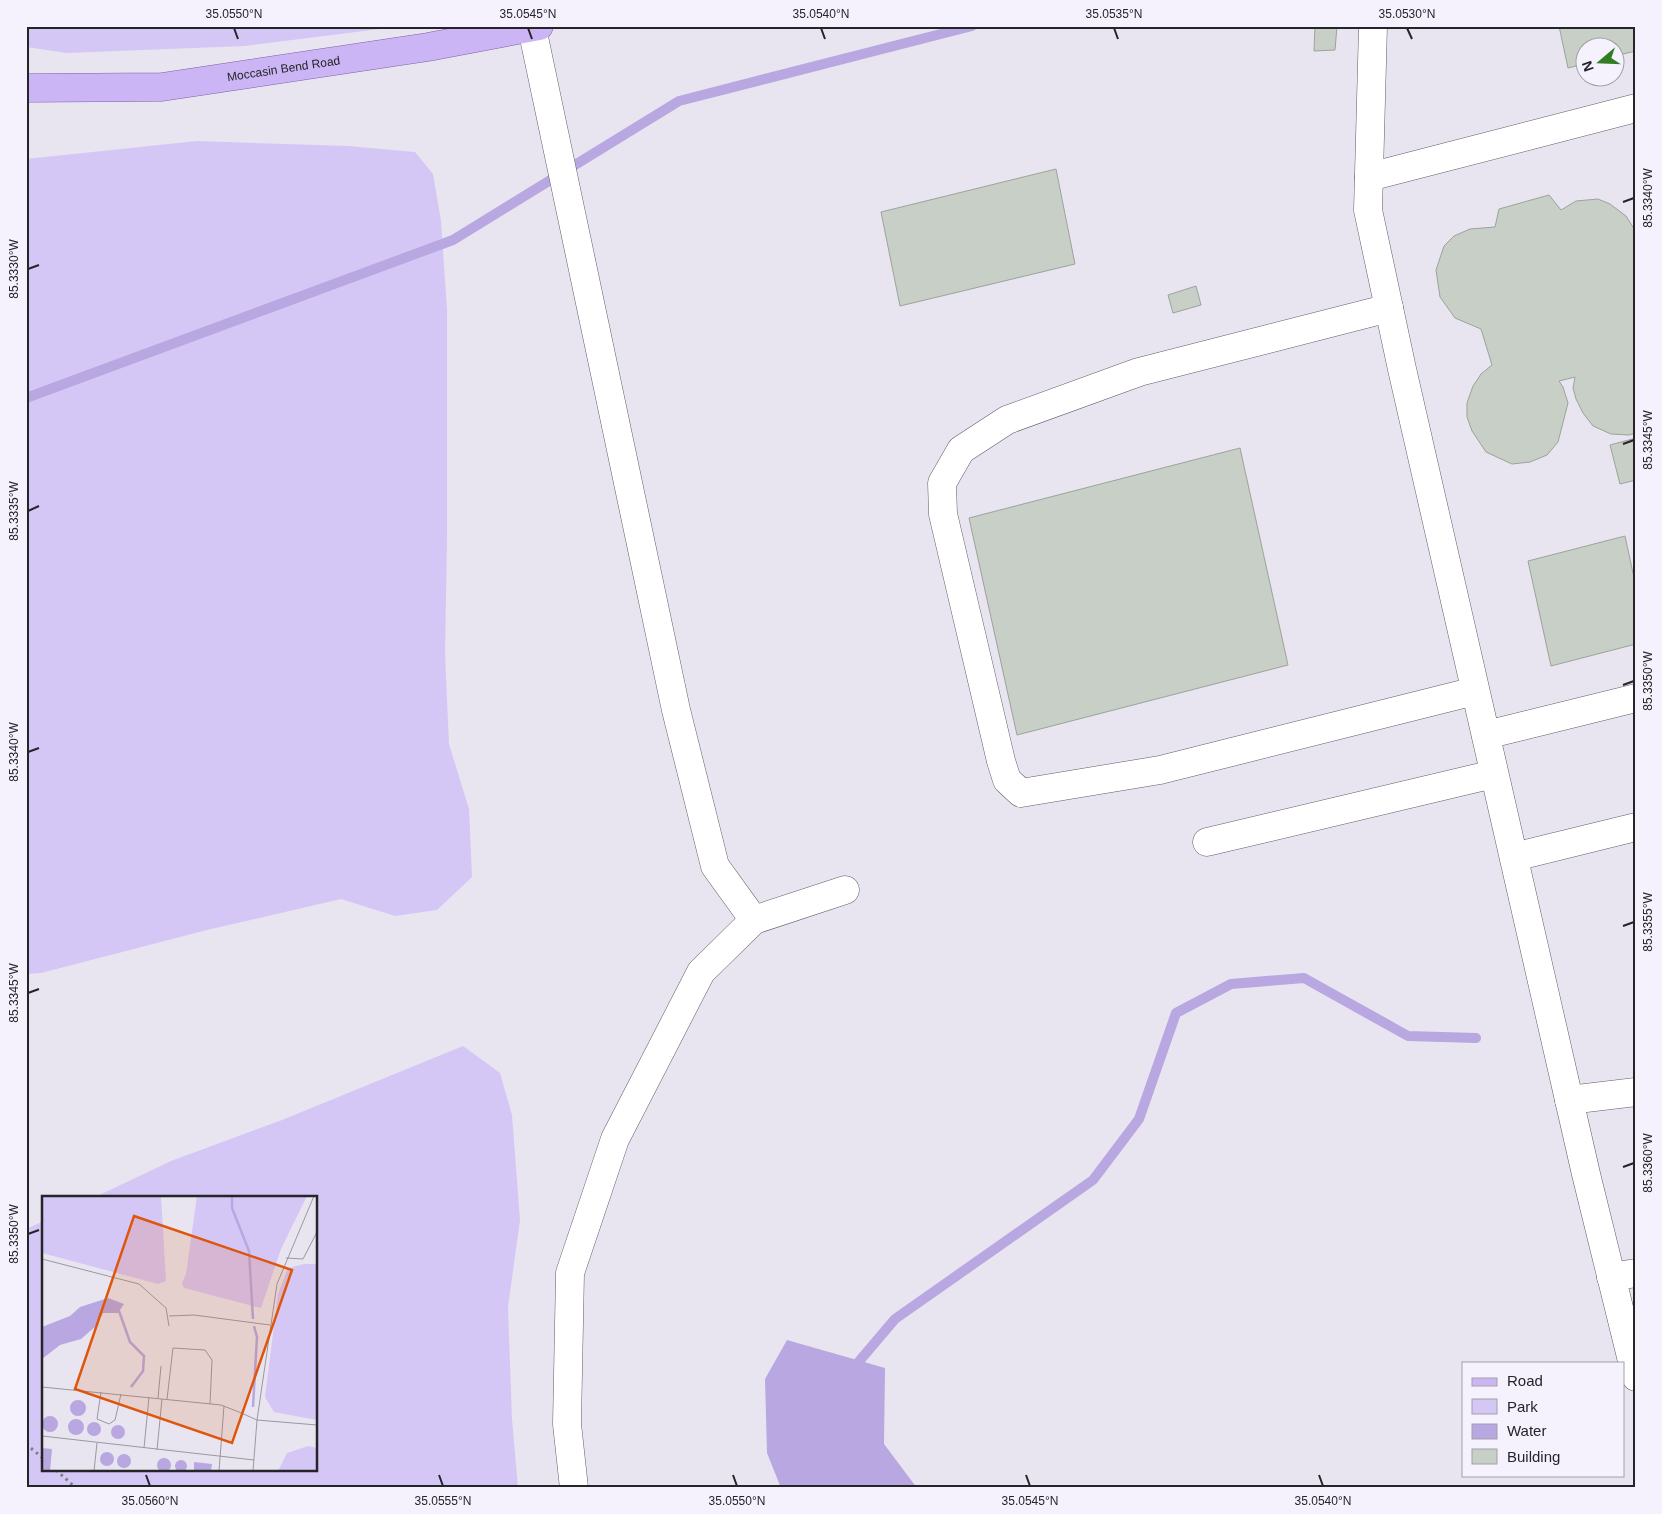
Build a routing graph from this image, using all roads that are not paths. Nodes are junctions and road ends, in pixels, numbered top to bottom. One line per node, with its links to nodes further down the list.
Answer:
1 (1373, 26): 5 (lane)
2 (536, 27): 3 (main road, Moccasin Bend Road); 15 (lane)
3 (26, 88)
4 (1636, 108): 5 (lane)
5 (1369, 177): 6 (lane)
6 (1389, 308): 7 (lane); 7 (lane)
7 (1475, 691): 9 (lane)
8 (1636, 698): 9 (lane)
9 (1486, 735): 10 (lane)
10 (1494, 774): 12 (lane); 13 (lane)
11 (1636, 827): 13 (lane)
12 (1207, 842)
13 (1514, 857): 17 (lane)
14 (845, 890): 15 (lane)
15 (754, 920): 20 (lane)
16 (1636, 1092): 17 (lane)
17 (1569, 1100): 18 (lane)
18 (1624, 1275): 19 (lane)
19 (1636, 1377)
20 (574, 1488)

